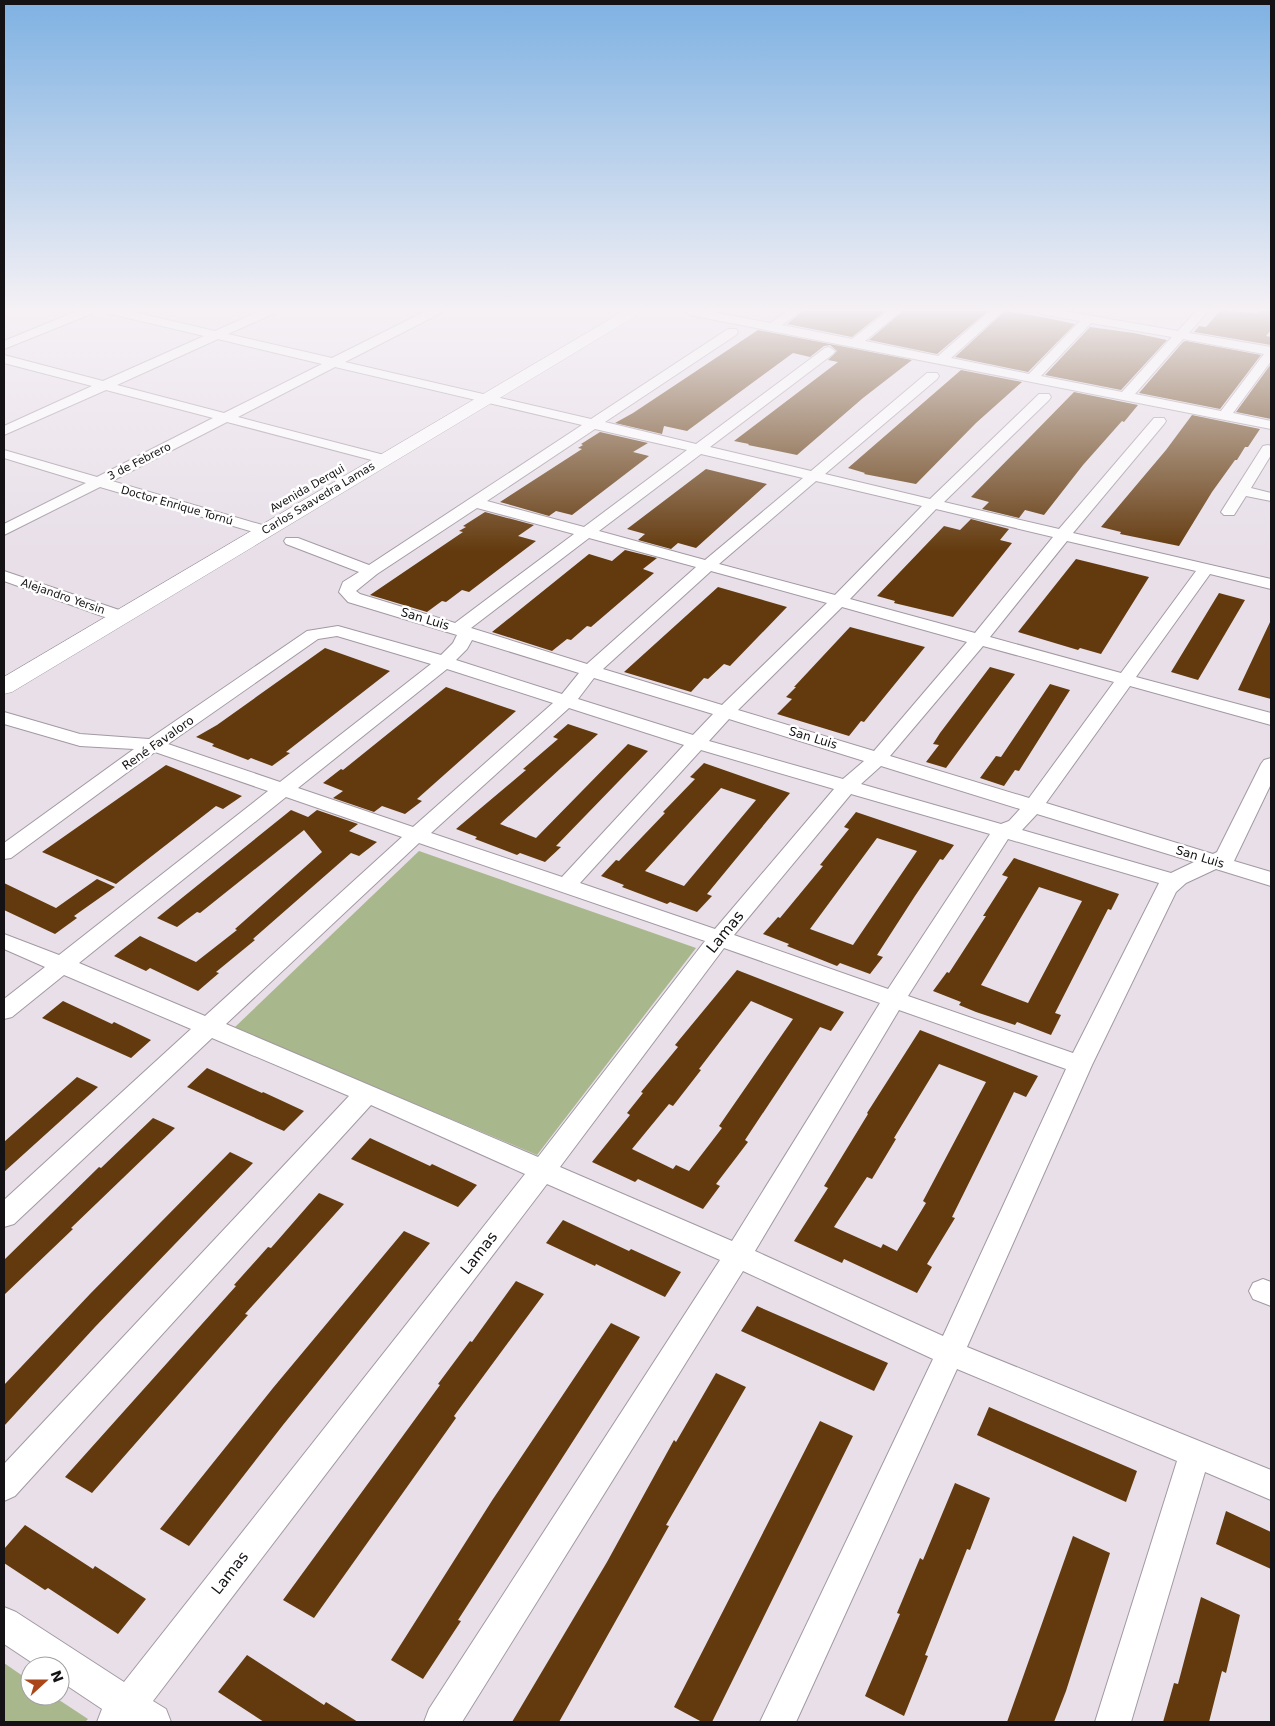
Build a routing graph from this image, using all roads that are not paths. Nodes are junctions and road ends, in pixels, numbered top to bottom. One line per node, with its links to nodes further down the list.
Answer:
1 (92, 392): 21 (street)
2 (126, 392): 17 (street)
3 (275, 392): 17 (street, 3 de Febrero)
4 (457, 392): 13 (street)
5 (483, 392): 13 (main road)
6 (484, 392): 13 (main road, Carlos Saavedra Lamas)
7 (643, 392): 19 (street)
8 (775, 392): 22 (street)
9 (913, 392): 26 (street)
10 (1103, 392): 14 (street)
11 (1130, 392): 14 (street)
12 (1242, 392): 16 (street)
13 (476, 396): 19 (street); 25 (main road, Carlos Saavedra Lamas)
14 (1126, 396): 16 (street)
15 (1044, 397): 31 (street)
16 (1225, 415): 20 (street)
17 (225, 417): 25 (street); 27 (street, 3 de Febrero)
18 (1159, 421): 37 (street, Lamas)
19 (594, 424): 22 (street); 30 (street)
20 (1271, 424)
21 (4, 432)
22 (701, 448): 26 (street); 36 (street)
23 (1268, 448): 28 (street)
24 (4, 454): 27 (street, Doctor Enrique Tornú)
25 (374, 457): 33 (main road, Avenida Derqui); 35 (main road, Carlos Saavedra Lamas)
26 (814, 475): 31 (street); 39 (street)
27 (99, 482): 33 (street, Doctor Enrique Tornú); 34 (street, 3 de Febrero)
28 (1242, 491): 29 (street); 32 (street)
29 (1271, 497)
30 (474, 502): 36 (street); 41 (street)
31 (932, 505): 37 (street); 44 (street)
32 (1229, 512)
33 (244, 525): 35 (street, Doctor Enrique Tornú); 45 (main road, Avenida Derqui)
34 (4, 530)
35 (263, 530): 46 (main road, Carlos Saavedra Lamas)
36 (587, 533): 39 (street); 48 (street)
37 (1063, 535): 40 (street); 49 (street, Lamas)
38 (292, 541): 41 (street)
39 (707, 566): 44 (street); 51 (street)
40 (1205, 570): 43 (street); 52 (street)
41 (371, 571): 48 (street, San Luis)
42 (4, 576): 45 (street, Alejandro Yersin)
43 (1271, 584)
44 (839, 601): 49 (street); 55 (street)
45 (100, 609): 46 (street, Alejandro Yersin); 47 (main road, Avenida Derqui)
46 (122, 616): 53 (main road, Carlos Saavedra Lamas)
47 (76, 623)
48 (462, 630): 50 (street); 51 (street, San Luis)
49 (979, 640): 52 (street); 60 (street, Lamas)
50 (444, 662): 54 (street); 59 (street, René Favaloro); 63 (street)
51 (591, 670): 54 (street); 55 (street, San Luis)
52 (1126, 679): 57 (street); 64 (street)
53 (4, 687)
54 (567, 700): 58 (street); 66 (street)
55 (725, 712): 58 (street); 60 (street, San Luis)
56 (4, 718): 59 (street)
57 (1271, 719)
58 (697, 743): 62 (street); 71 (street)
59 (153, 745): 63 (street); 67 (street, René Favaloro)
60 (878, 758): 62 (street, Lamas); 64 (street, San Luis)
61 (1271, 764): 68 (street)
62 (846, 787): 65 (street); 72 (street, Lamas)
63 (284, 789): 66 (street); 74 (street)
64 (1034, 805): 65 (street); 68 (street, San Luis)
65 (1002, 832): 70 (street); 75 (street)
66 (417, 834): 71 (street); 77 (street)
67 (4, 853)
68 (1217, 862): 69 (street, San Luis); 70 (street)
69 (1271, 879)
70 (1172, 880): 78 (street)
71 (566, 886): 72 (street)
72 (719, 938): 75 (street); 80 (street, Lamas)
73 (4, 941): 74 (street)
74 (62, 964): 76 (street); 77 (street)
75 (894, 999): 78 (street); 82 (street)
76 (4, 1011)
77 (209, 1027): 79 (street); 81 (street)
78 (1080, 1065): 83 (street)
79 (367, 1093): 80 (street); 86 (street)
80 (542, 1171): 82 (street); 88 (street, Lamas)
81 (4, 1216)
82 (738, 1256): 83 (street); 89 (street)
83 (950, 1352): 84 (street); 90 (street)
84 (1195, 1453): 85 (street); 91 (street)
85 (1271, 1485)
86 (4, 1486)
87 (4, 1624): 88 (street)
88 (132, 1717)
89 (442, 1722)
90 (778, 1722)
91 (1113, 1722)

